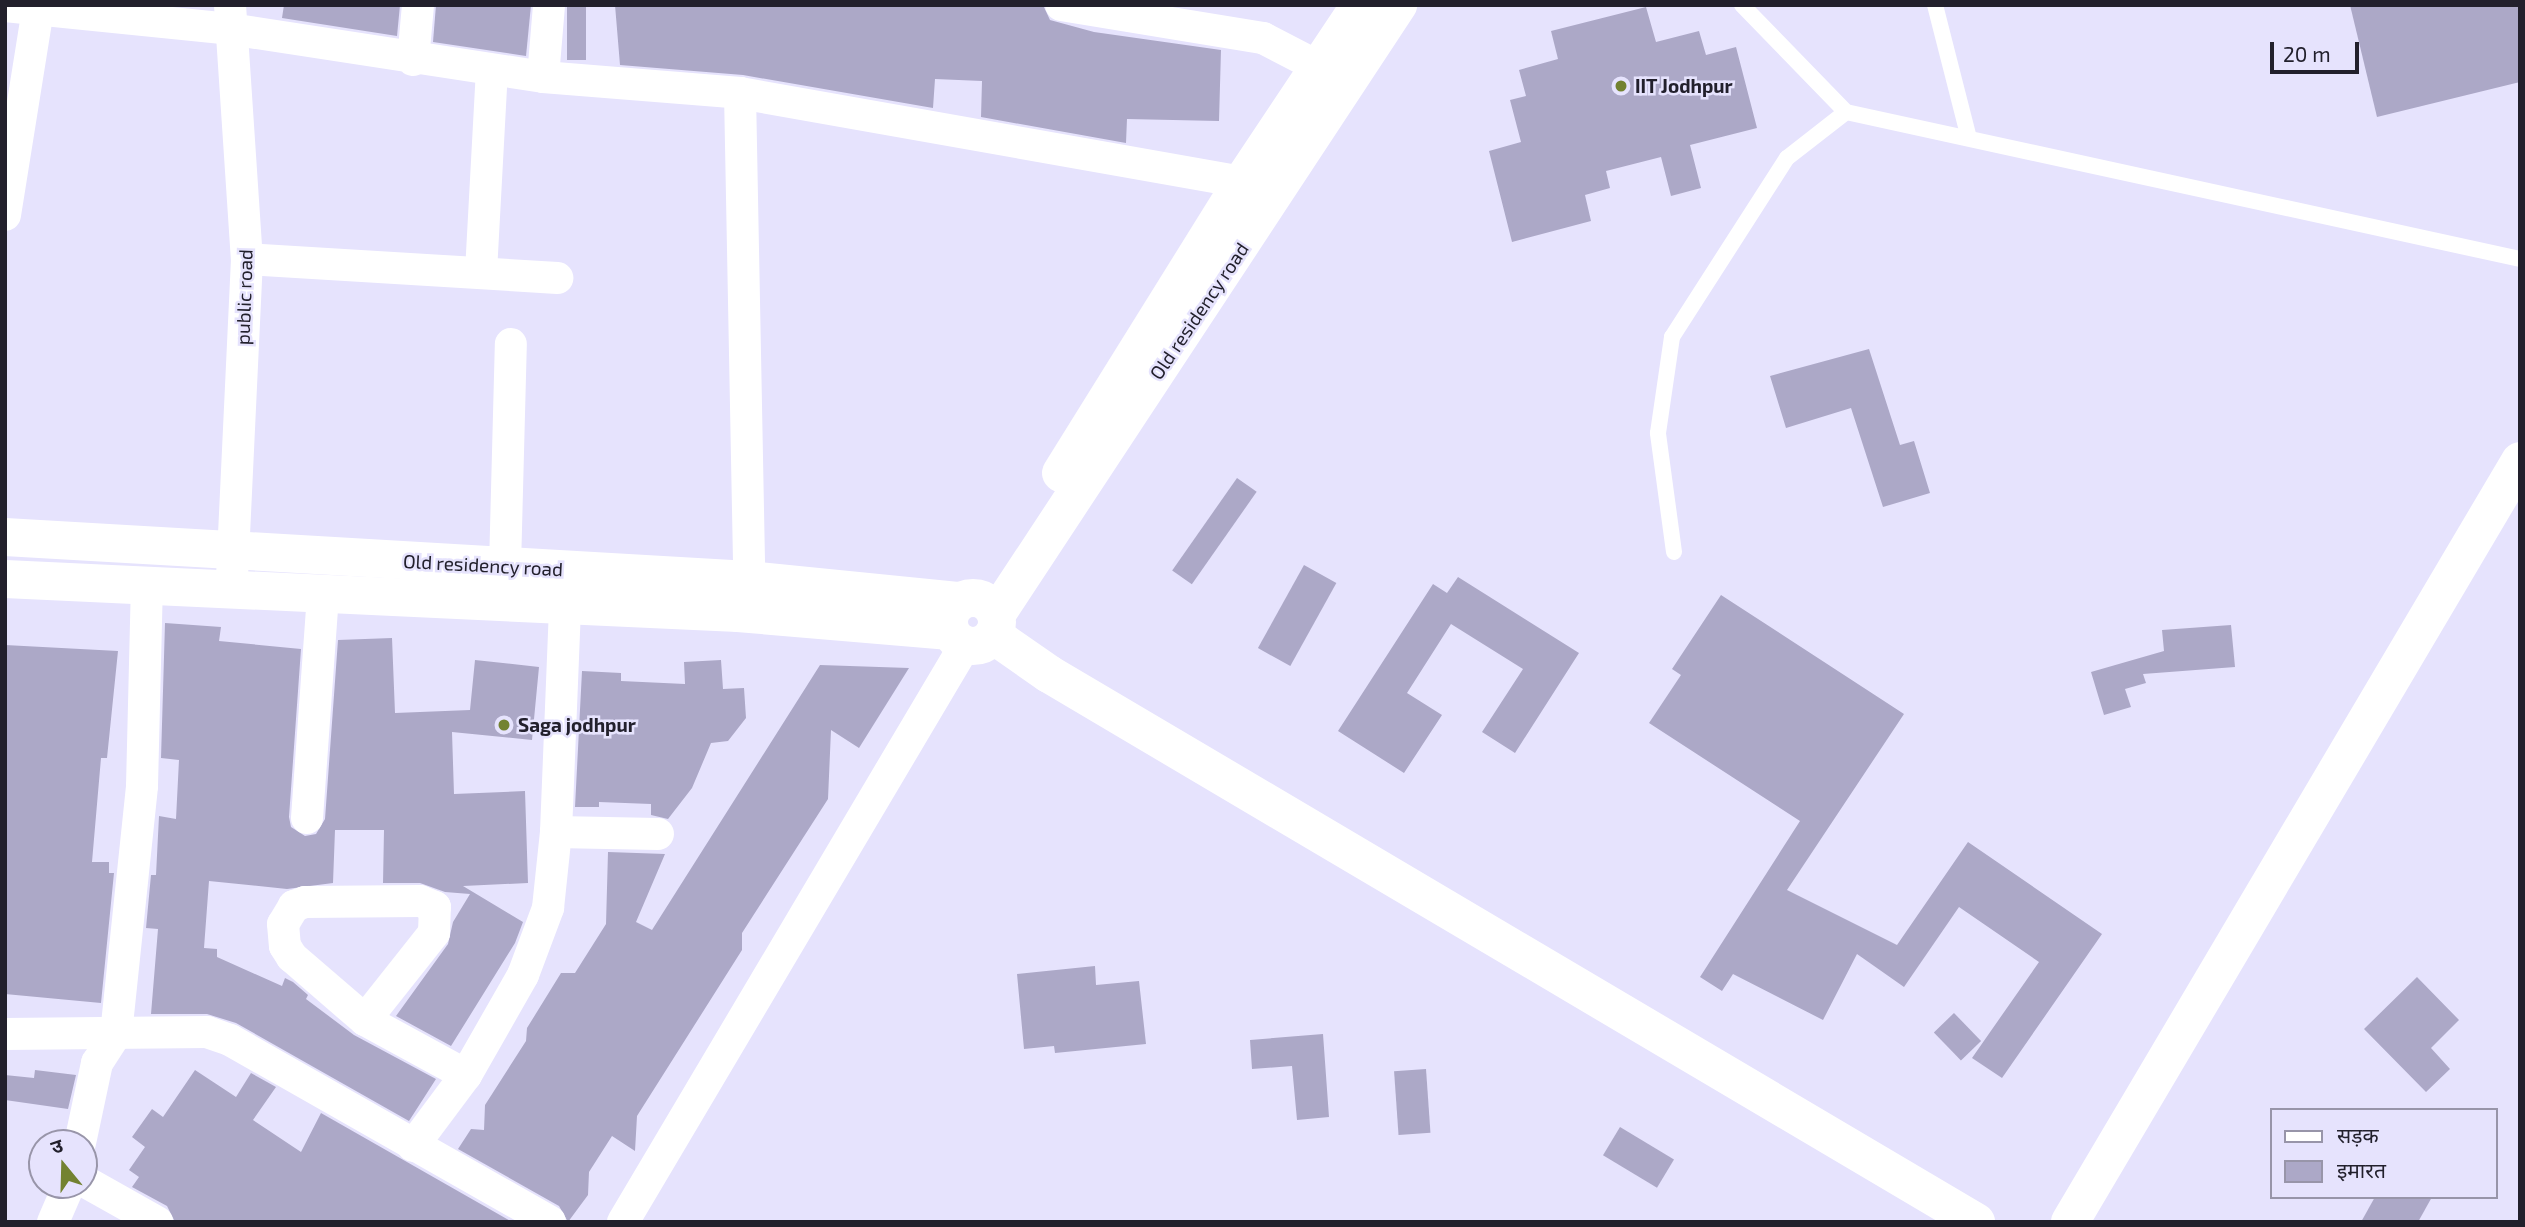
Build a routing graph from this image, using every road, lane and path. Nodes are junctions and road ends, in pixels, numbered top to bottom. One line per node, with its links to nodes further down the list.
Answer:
1 (418, 5): 11 (street)
2 (549, 5): 14 (street)
3 (1062, 5): 12 (street)
4 (1360, 5): 12 (main road, Old residency road)
5 (1398, 5): 36 (main road, Old residency road)
6 (1742, 5): 16 (lane)
7 (1935, 5): 17 (lane)
8 (5, 6): 9 (street)
9 (38, 9): 10 (street); 19 (street)
10 (230, 17): 11 (street); 20 (street, public road)
11 (413, 60): 13 (street)
12 (1319, 67): 18 (main road, Old residency road)
13 (492, 70): 14 (street); 22 (street)
14 (543, 77): 15 (street)
15 (740, 93): 18 (street); 31 (street)
16 (1846, 111): 17 (lane); 28 (lane)
17 (1969, 138): 21 (lane)
18 (1242, 182): 36 (main road, Old residency road)
19 (5, 215)
20 (247, 259): 22 (street); 27 (street, public road)
21 (2520, 259)
22 (481, 272): 23 (street)
23 (557, 278)
24 (511, 344): 29 (street)
25 (2520, 461): 53 (main road)
26 (5, 537): 27 (main road, Old residency road)
27 (234, 550): 29 (main road, Old residency road); 33 (street, public road)
28 (1674, 552)
29 (505, 567): 31 (main road, Old residency road)
30 (5, 579): 32 (main road, Old residency road)
31 (749, 580): 36 (main road, Old residency road)
32 (147, 586): 33 (main road, Old residency road); 42 (street)
33 (231, 590): 34 (main road, Old residency road)
34 (323, 595): 35 (main road, Old residency road); 37 (street)
35 (565, 607): 36 (main road, Old residency road); 38 (street)
36 (974, 621): 51 (street); 52 (main road)
37 (307, 818)
38 (556, 832): 39 (street); 43 (street)
39 (658, 834)
40 (365, 1020): 40 (street); 43 (street)
41 (5, 1034): 42 (street)
42 (116, 1034): 44 (street); 45 (street)
43 (466, 1075): 45 (street)
44 (83, 1129)
45 (413, 1146): 50 (street)
46 (98, 1189): 49 (street)
47 (63, 1199): 48 (street)
48 (53, 1222)
49 (157, 1222)
50 (550, 1222)
51 (623, 1222)
52 (1976, 1222)
53 (2070, 1222)

